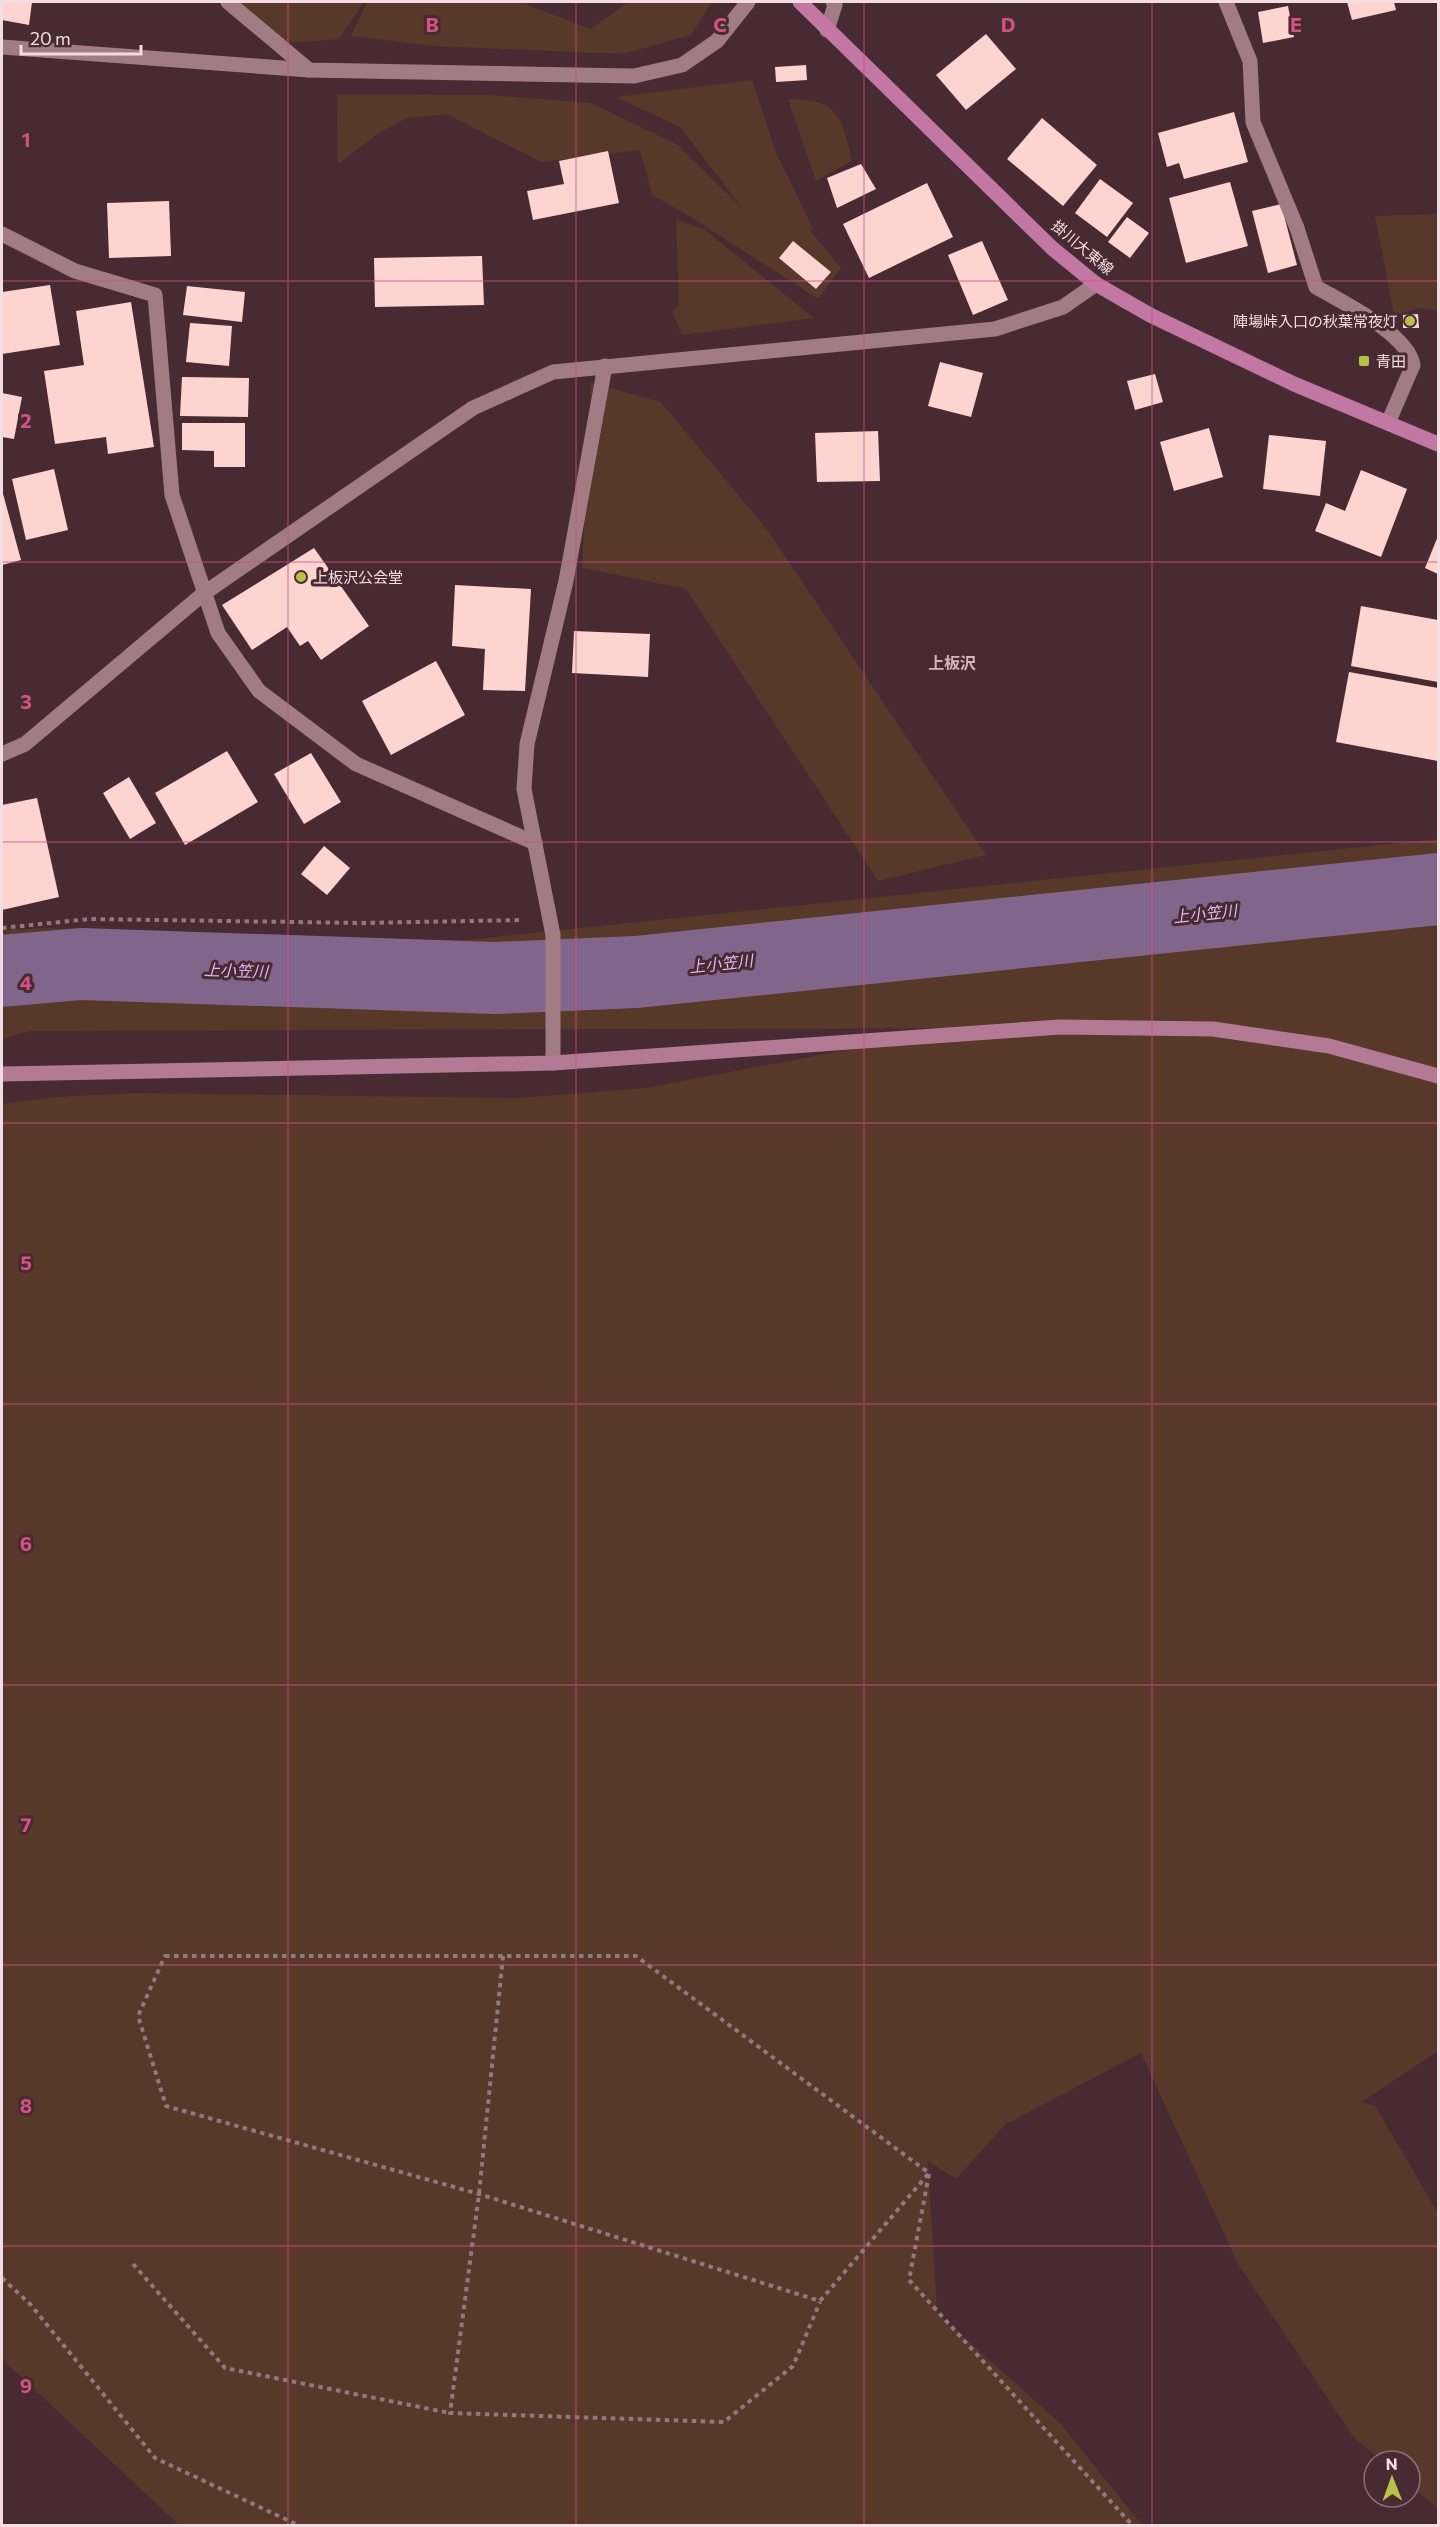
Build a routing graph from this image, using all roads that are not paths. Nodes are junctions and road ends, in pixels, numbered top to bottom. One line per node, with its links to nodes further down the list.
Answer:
1 (228, 2): 8 (street)
2 (748, 2): 8 (street)
3 (800, 2): 6 (main road, 掛川大東線)
4 (833, 2): 6 (street)
5 (1226, 2): 12 (street)
6 (827, 30): 10 (main road, 掛川大東線)
7 (2, 47): 8 (street)
8 (309, 70)
9 (2, 234): 14 (street)
10 (1096, 284): 11 (street); 12 (main road, 掛川大東線)
11 (605, 366): 14 (street); 16 (street)
12 (1388, 423): 13 (main road, 掛川大東線)
13 (1438, 444)
14 (203, 594): 15 (street); 16 (street)
15 (2, 754)
16 (535, 843): 17 (street)
17 (553, 1063): 18 (street); 19 (street)
18 (2, 1074)
19 (1438, 1076)

